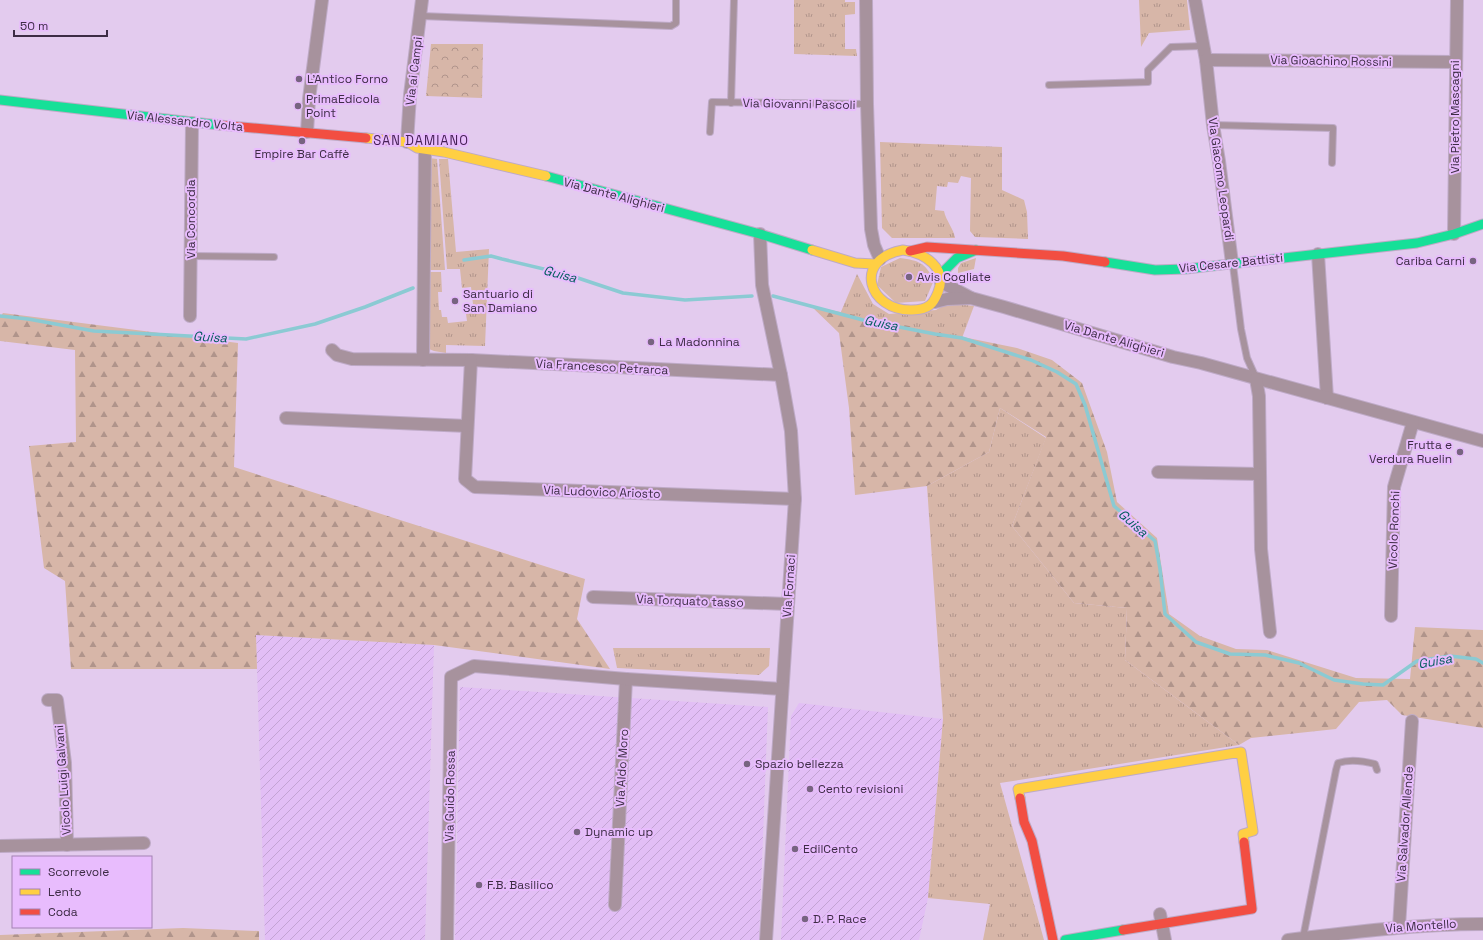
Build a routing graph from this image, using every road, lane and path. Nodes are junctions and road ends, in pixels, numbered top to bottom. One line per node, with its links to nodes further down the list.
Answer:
1 (322, 0): 18 (street)
2 (422, 0): 8 (street, Via ai Campi)
3 (676, 0): 8 (lane)
4 (734, 0): 14 (lane, Via Giovanni Pascoli)
5 (866, 0): 15 (street, Via Giovanni Pascoli)
6 (1195, 0): 9 (street, Via Giacomo Leopardi)
7 (1457, 0): 11 (street, Via Pietro Mascagni)
8 (421, 16): 21 (street, Via ai Campi)
9 (1202, 46): 10 (street, Via Giacomo Leopardi); 12 (lane)
10 (1206, 60): 11 (street, Via Gioachino Rossini); 17 (street, Via Giacomo Leopardi)
11 (1456, 62): 27 (street, Via Pietro Mascagni)
12 (1048, 85)
13 (0, 100): 16 (street, Via Alessandro Volta)
14 (732, 103): 15 (lane, Via Giovanni Pascoli); 19 (lane, Via Giovanni Pascoli)
15 (867, 104): 25 (street, Via Giovanni Pascoli)
16 (192, 123): 18 (street, Via Alessandro Volta); 32 (street, Via Concordia)
17 (1213, 125): 23 (lane); 36 (street, Via Giacomo Leopardi)
18 (307, 132): 20 (street, Via Alessandro Volta)
19 (710, 132)
20 (371, 138): 21 (street, Via Dante Alighieri)
21 (407, 142): 22 (street, Via Dante Alighieri)
22 (425, 149): 26 (street, Via Dante Alighieri); 43 (street)
23 (1332, 163)
24 (1483, 224): 27 (street, Via Cesare Battisti)
25 (871, 229): 29 (street); 34 (street, Via Giovanni Pascoli)
26 (760, 234): 35 (street, Via Dante Alighieri); 45 (street, Via Fornaci)
27 (1454, 234): 31 (street, Via Cesare Battisti)
28 (976, 250): 30 (street, Via Cesare Battisti); 36 (street, Via Cesare Battisti); 37 (street, Via Cesare Battisti)
29 (894, 251): 30 (street); 34 (street)
30 (910, 251): 37 (street)
31 (1318, 254): 36 (street, Via Cesare Battisti); 47 (street)
32 (191, 256): 33 (lane); 41 (street, Via Concordia)
33 (274, 257)
34 (878, 262): 35 (street, Via Dante Alighieri); 38 (street)
35 (855, 263): 38 (street)
36 (1232, 263): 46 (lane, Via Giacomo Leopardi)
37 (941, 278): 39 (street, Via Dante Alighieri); 40 (street)
38 (870, 280): 40 (street)
39 (972, 298): 40 (street, Via Dante Alighieri); 46 (street, Via Dante Alighieri)
40 (934, 302)
41 (190, 316)
42 (332, 350): 43 (street, Via Francesco Petrarca)
43 (423, 360): 44 (street, Via Francesco Petrarca)
44 (471, 360): 45 (street, Via Francesco Petrarca); 50 (street, Via Ludovico Ariosto)
45 (781, 375): 54 (street, Via Fornaci)
46 (1256, 379): 47 (street, Via Dante Alighieri); 53 (street)
47 (1327, 398): 49 (street, Via Dante Alighieri)
48 (286, 418): 50 (street)
49 (1413, 422): 51 (street, Via Dante Alighieri); 57 (street, Vicolo Ronchi)
50 (467, 426): 54 (street, Via Ludovico Ariosto)
51 (1483, 441)
52 (1158, 472): 53 (street)
53 (1259, 474): 58 (street)
54 (795, 499): 56 (street, Via Fornaci)
55 (593, 598): 56 (street, Via Torquato tasso)
56 (787, 604): 60 (street, Via Fornaci)
57 (1391, 616)
58 (1270, 632)
59 (626, 679): 60 (street); 67 (street, Via Aldo Moro); 72 (street, Via Guido Rossa)
60 (782, 689): 73 (street, Via Fornaci)
61 (48, 700): 65 (street, Vicolo Luigi Galvani)
62 (1412, 721): 70 (street, Via Salvador Allende)
63 (1377, 770): 71 (lane)
64 (144, 843): 65 (street)
65 (67, 845): 66 (street)
66 (0, 846)
67 (615, 905)
68 (1161, 919): 74 (street); 75 (street); 76 (street)
69 (1483, 924): 70 (street, Via Montello)
70 (1398, 927): 71 (street, Via Montello)
71 (1303, 938): 77 (street, Via Montello)
72 (448, 940)
73 (766, 940)
74 (1053, 940)
75 (1065, 940)
76 (1165, 940)
77 (1288, 940)

